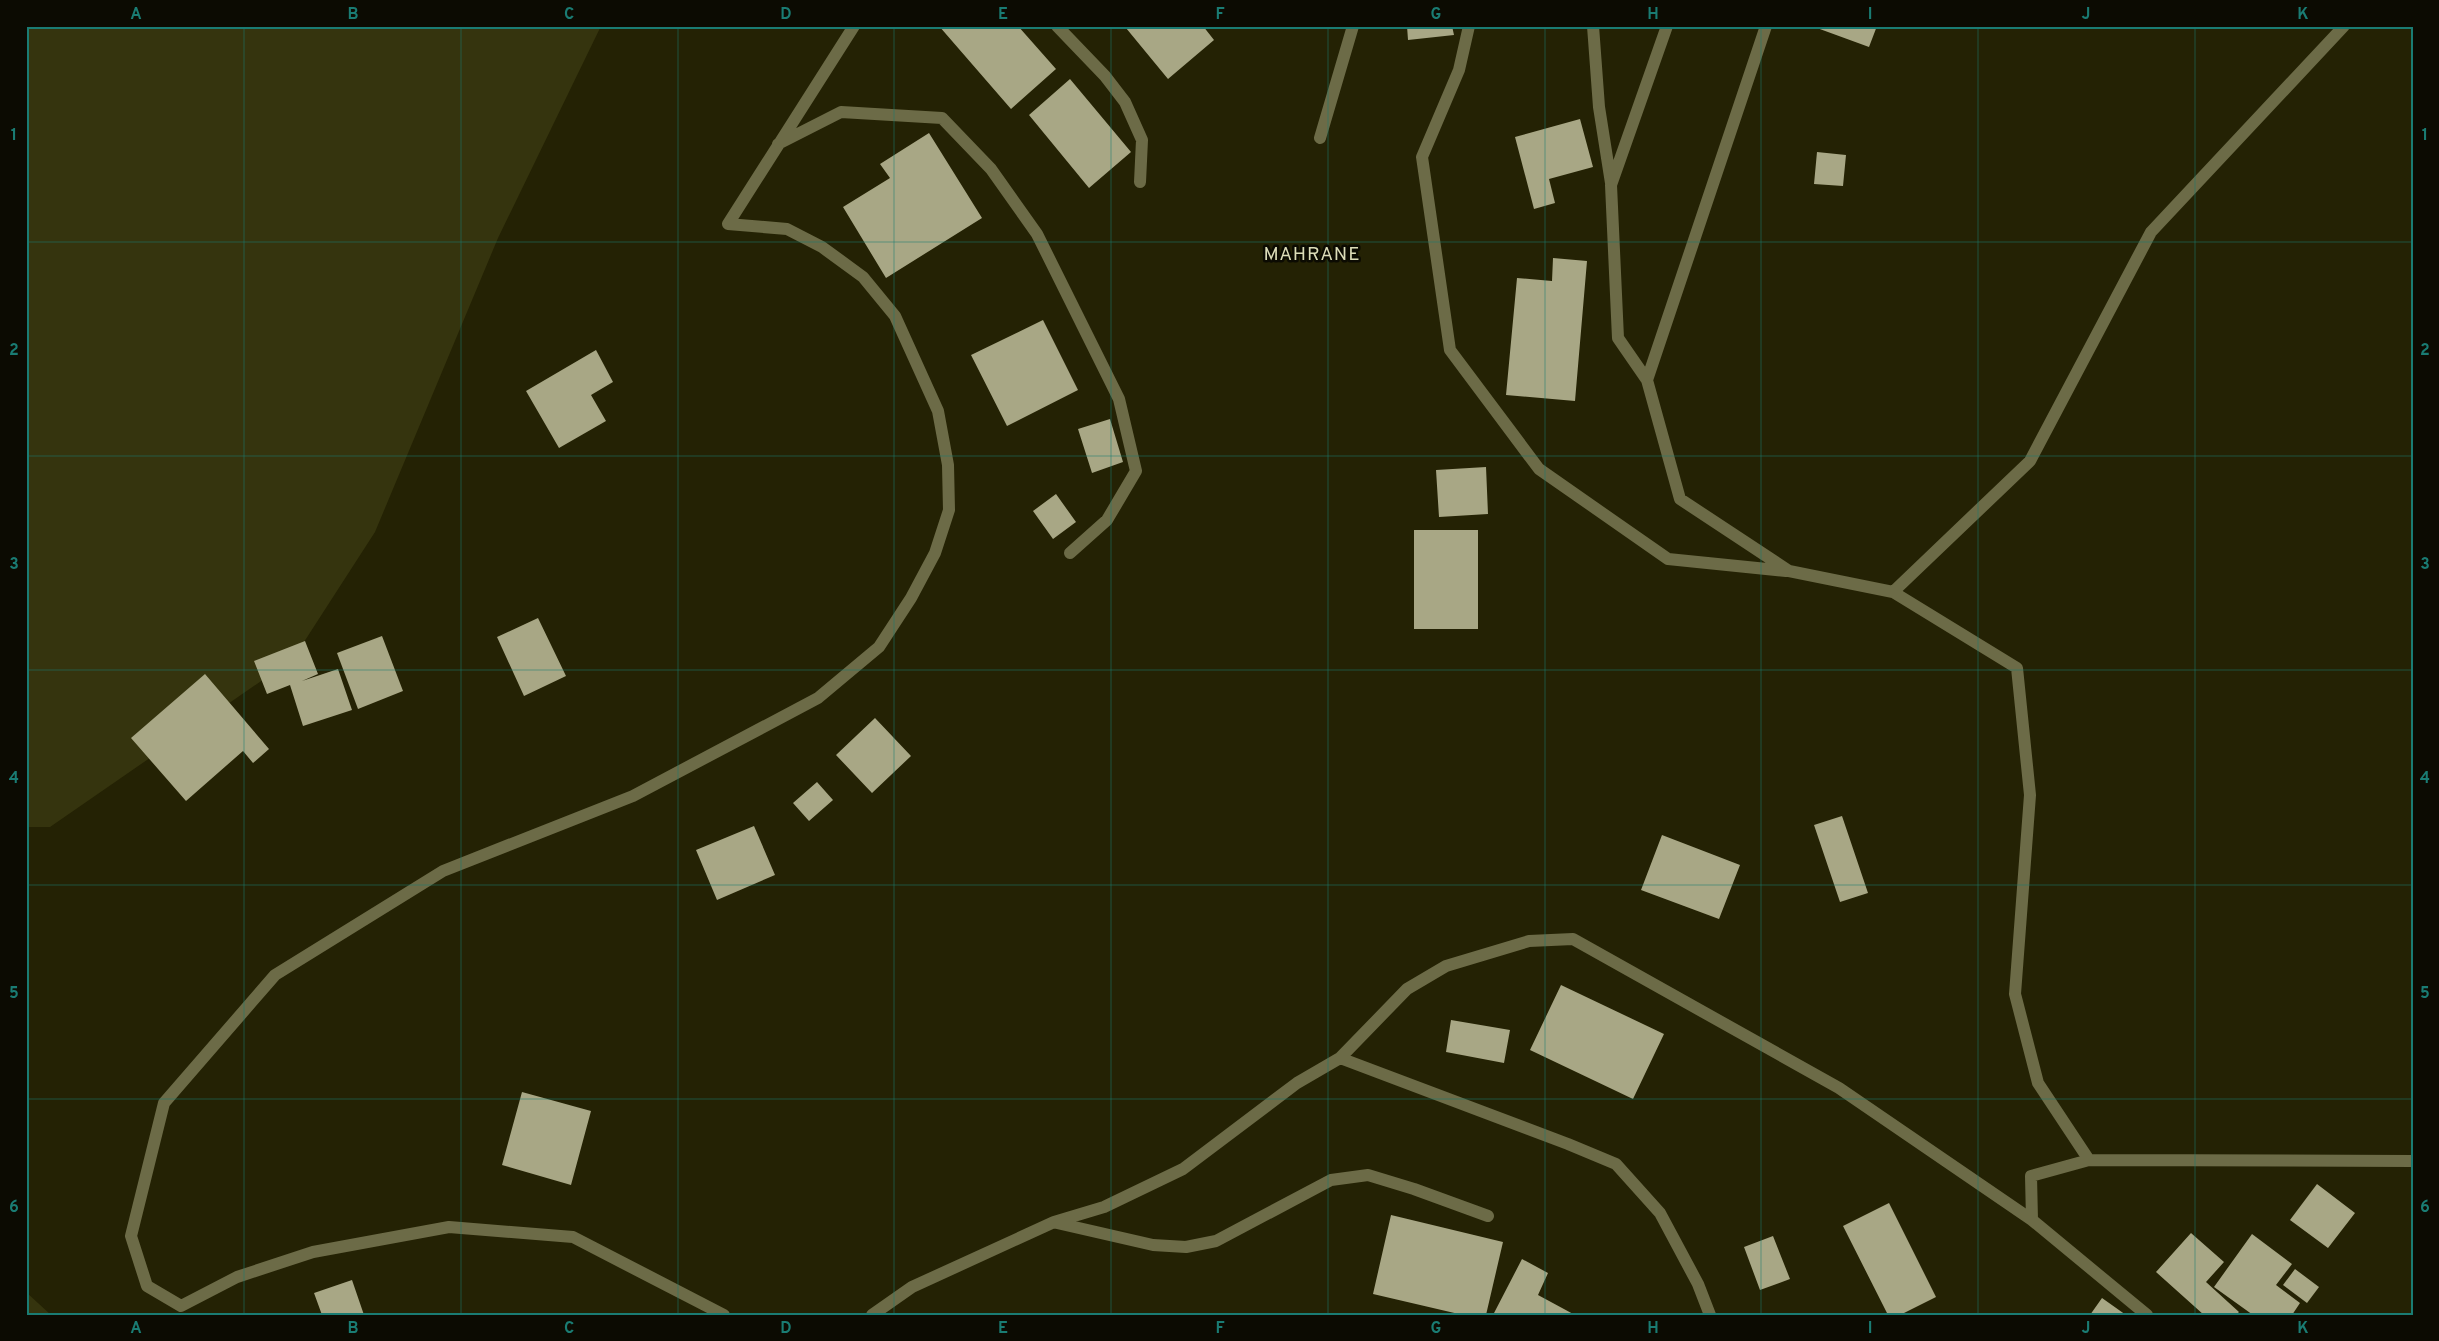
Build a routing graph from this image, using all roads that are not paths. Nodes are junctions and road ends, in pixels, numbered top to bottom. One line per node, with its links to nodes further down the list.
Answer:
1 (854, 26): 10 (street)
2 (1057, 26): 11 (street)
3 (1354, 26): 9 (street)
4 (1469, 26): 15 (street)
5 (1593, 26): 12 (street)
6 (1667, 26): 12 (street)
7 (1766, 26): 13 (street)
8 (2344, 26): 16 (street)
9 (1320, 138)
10 (778, 144): 14 (street); 23 (street)
11 (1140, 182)
12 (1611, 185): 13 (street)
13 (1647, 380): 15 (street)
14 (1070, 554)
15 (1789, 571): 16 (street)
16 (1893, 592): 18 (street)
17 (1340, 1058): 21 (street); 22 (street); 25 (street)
18 (2089, 1160): 19 (street); 21 (street)
19 (2413, 1161)
20 (1488, 1216): 22 (street)
21 (2032, 1220): 26 (street)
22 (1054, 1222): 24 (street)
23 (724, 1315)
24 (872, 1315)
25 (1710, 1315)
26 (2147, 1315)

